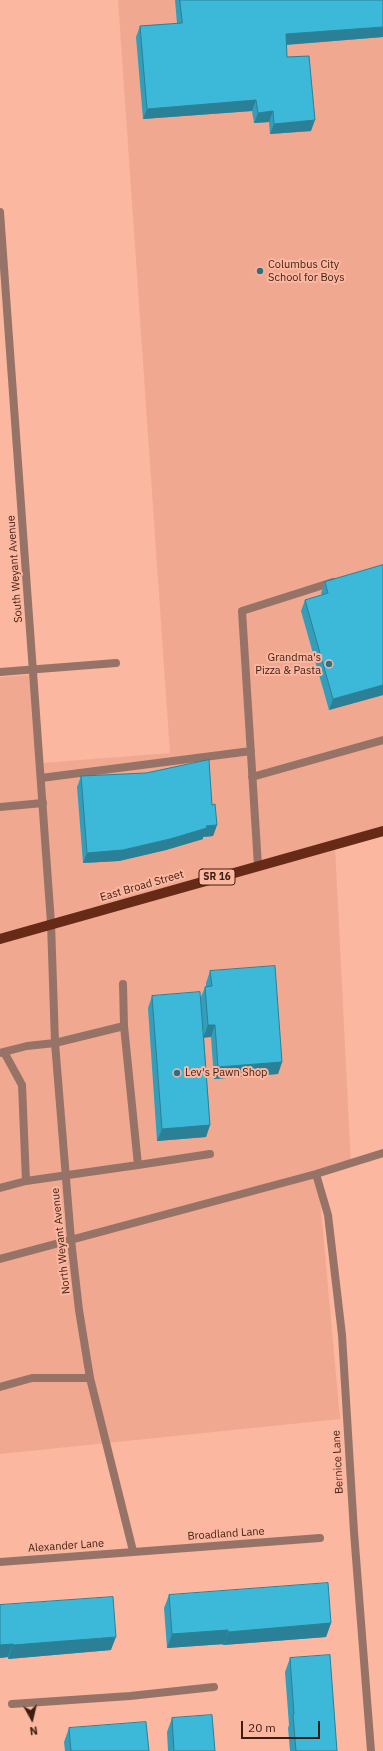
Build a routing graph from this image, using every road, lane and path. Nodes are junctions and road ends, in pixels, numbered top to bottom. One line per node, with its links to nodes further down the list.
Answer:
1 (0, 212): 4 (street, South Weyant Avenue)
2 (339, 580): 7 (street)
3 (116, 663): 4 (street)
4 (33, 670): 5 (street); 9 (street, South Weyant Avenue)
5 (0, 672)
6 (383, 740): 8 (street)
7 (251, 751): 8 (street); 9 (street)
8 (252, 777): 13 (street)
9 (41, 778): 10 (street, South Weyant Avenue)
10 (43, 803): 11 (street); 14 (street, South Weyant Avenue)
11 (0, 807)
12 (383, 831): 13 (main road, East Broad Street / SR 16)
13 (258, 866): 14 (main road, East Broad Street / SR 16)
14 (51, 923): 15 (main road, East Broad Street / SR 16); 18 (street, North Weyant Avenue)
15 (0, 939)
16 (123, 984): 17 (street)
17 (124, 1026): 18 (street); 22 (street)
18 (55, 1043): 19 (street); 24 (street, North Weyant Avenue)
19 (2, 1053): 25 (street)
20 (383, 1153): 23 (street)
21 (210, 1154): 22 (street)
22 (138, 1165): 24 (street)
23 (316, 1174): 27 (street); 36 (street, Bernice Lane)
24 (66, 1176): 25 (street); 27 (street, North Weyant Avenue)
25 (26, 1181): 26 (street)
26 (0, 1188)
27 (71, 1240): 28 (street); 29 (street, North Weyant Avenue)
28 (0, 1259)
29 (90, 1378): 30 (street); 32 (street, North Weyant Avenue)
30 (0, 1387)
31 (320, 1538): 32 (street, Broadland Lane)
32 (133, 1552): 33 (street, Alexander Lane)
33 (0, 1562)
34 (214, 1687): 35 (street)
35 (12, 1704)
36 (371, 1751)

